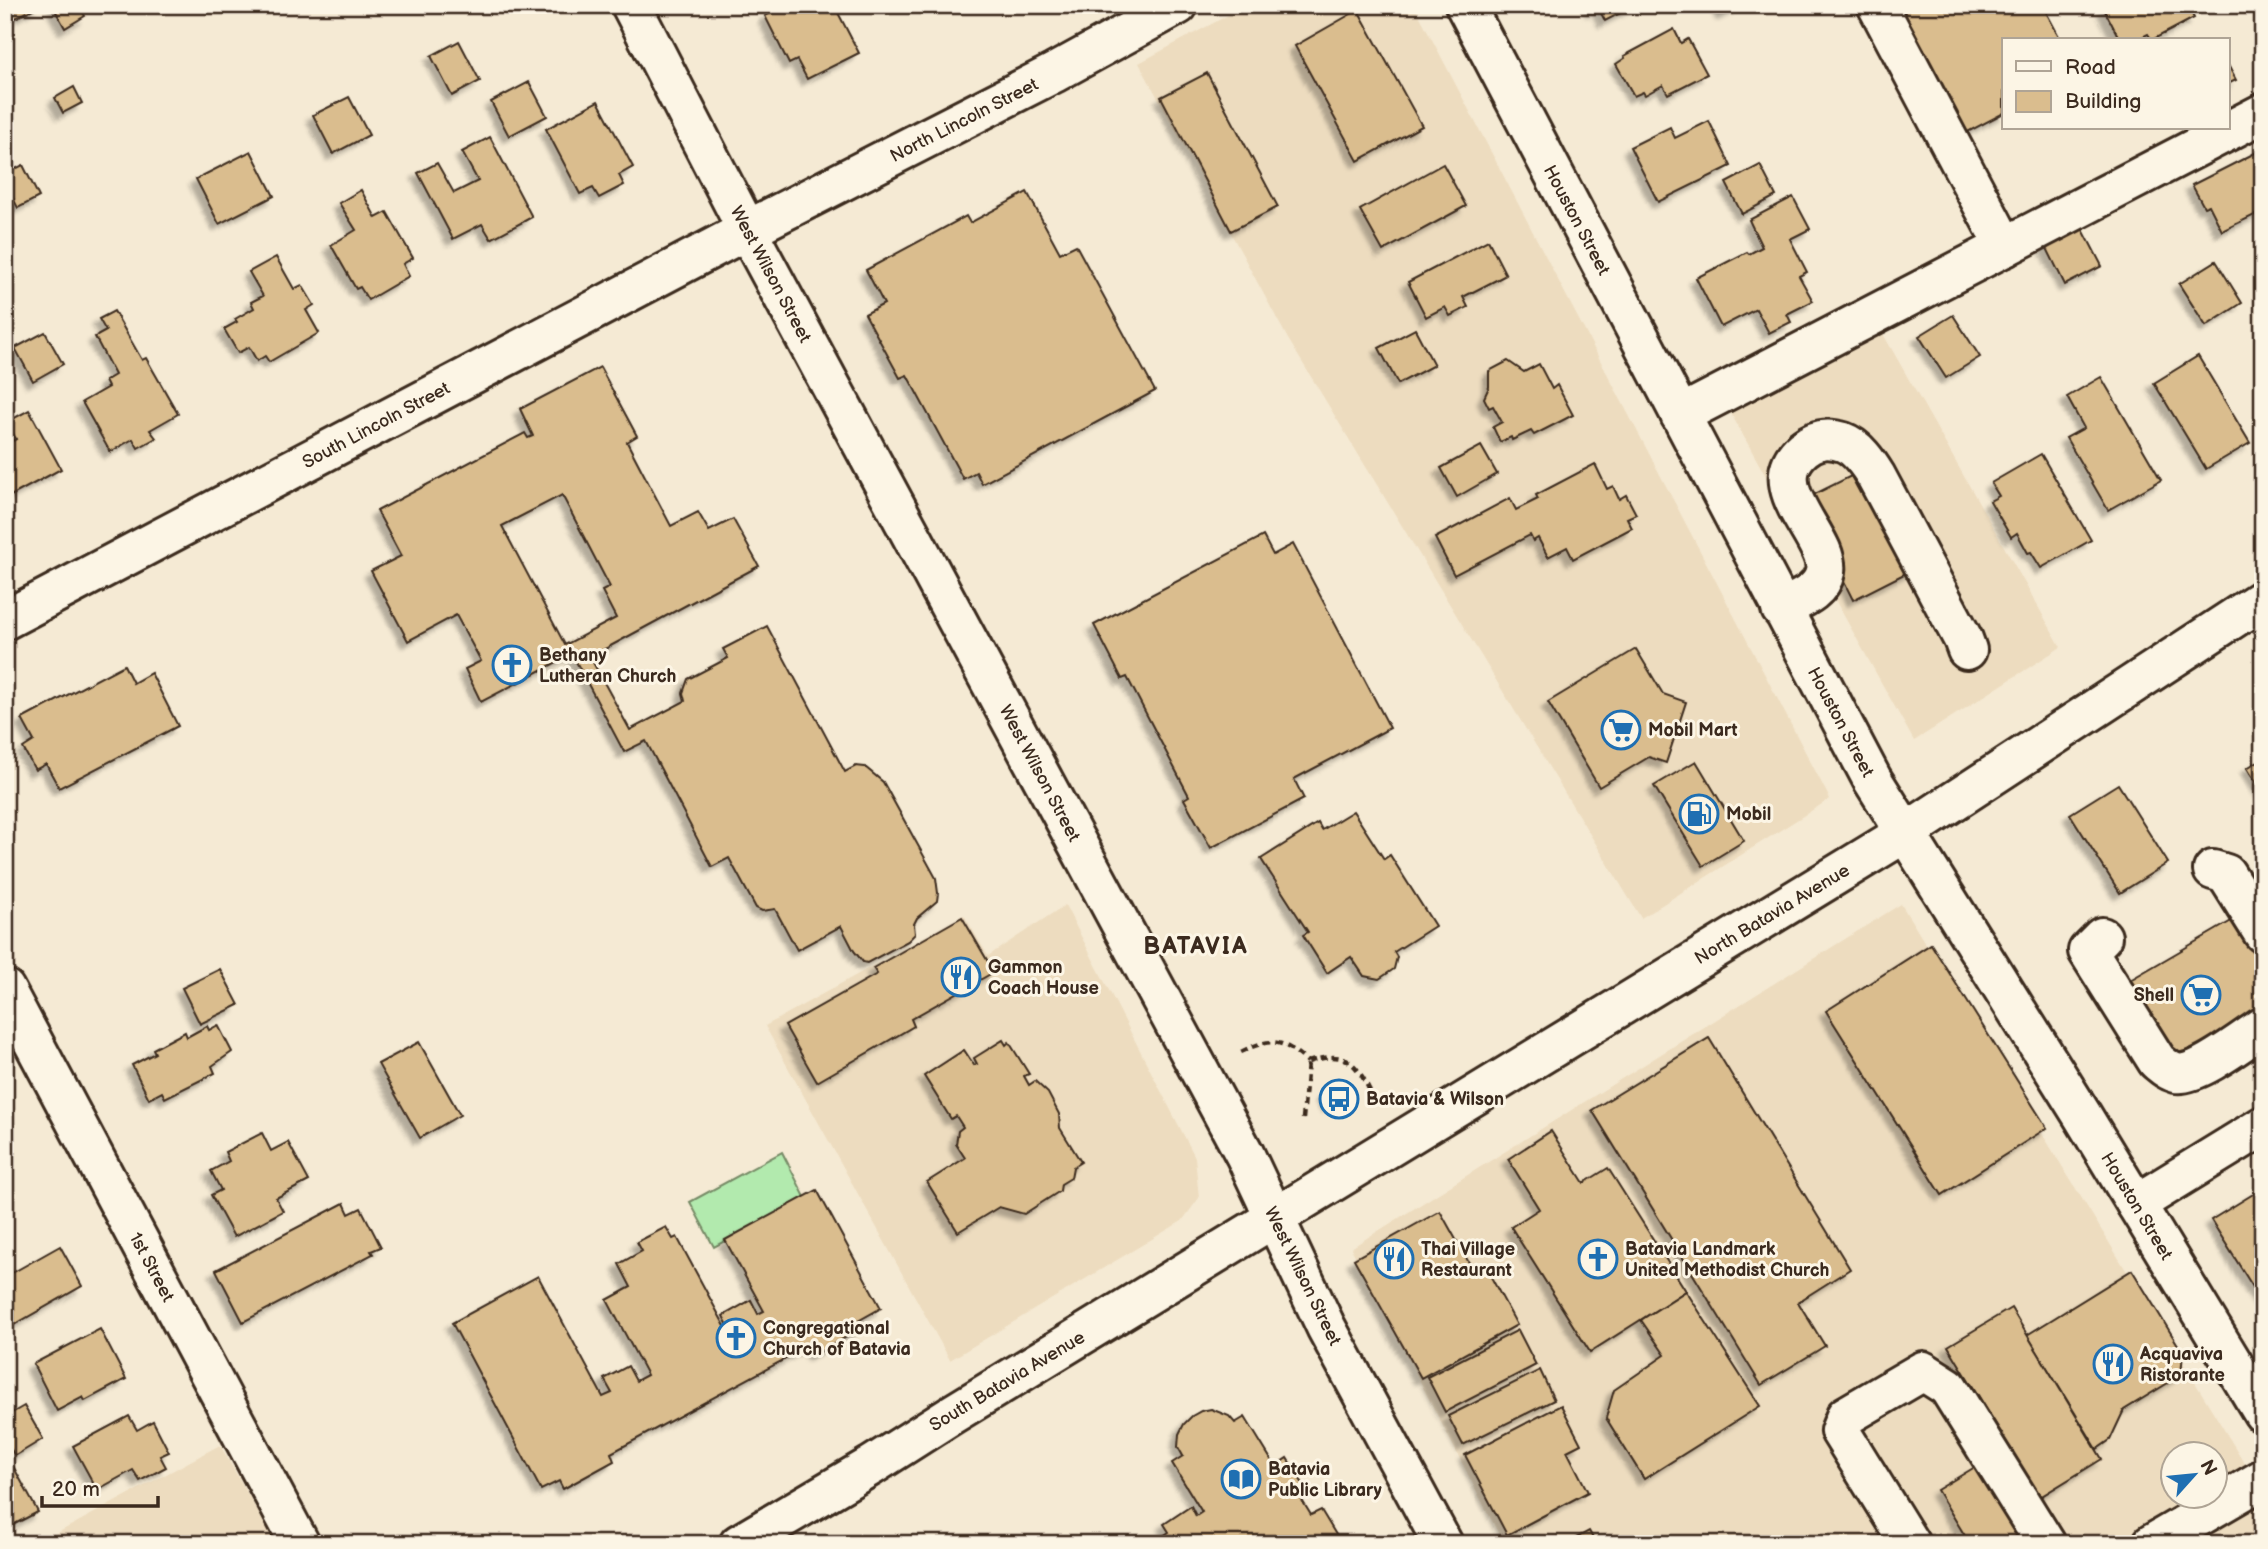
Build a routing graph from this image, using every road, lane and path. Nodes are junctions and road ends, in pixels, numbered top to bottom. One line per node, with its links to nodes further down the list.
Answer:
1 (631, 5): 6 (street, West Wilson Street)
2 (1178, 5): 6 (street, North Lincoln Street)
3 (1465, 5): 8 (street, Houston Street)
4 (1877, 5): 7 (street)
5 (2263, 113): 7 (street)
6 (747, 230): 11 (street, South Lincoln Street); 25 (street, West Wilson Street)
7 (2004, 247): 8 (street)
8 (1679, 415): 10 (street, Houston Street)
9 (2263, 599): 13 (street, North Batavia Avenue)
10 (1781, 609): 12 (street); 13 (street, Houston Street)
11 (5, 620)
12 (1967, 650)
13 (1905, 832): 24 (street, Houston Street); 25 (street, North Batavia Avenue)
14 (2213, 870): 15 (street)
15 (2263, 933)
16 (2102, 937): 18 (street)
17 (5, 989): 28 (street, 1st Street)
18 (2263, 1027)
19 (1241, 1052): 20 (path)
20 (1308, 1062): 21 (path); 22 (path)
21 (1371, 1093)
22 (1303, 1119)
23 (2263, 1126): 24 (street)
24 (2136, 1204): 26 (street, Houston Street)
25 (1275, 1218): 29 (street, South Batavia Avenue); 30 (street, West Wilson Street)
26 (2261, 1406)
27 (2263, 1479): 33 (street)
28 (300, 1544)
29 (739, 1544)
30 (1443, 1544)
31 (1910, 1544): 32 (street)
32 (2046, 1544)
33 (2152, 1544)

